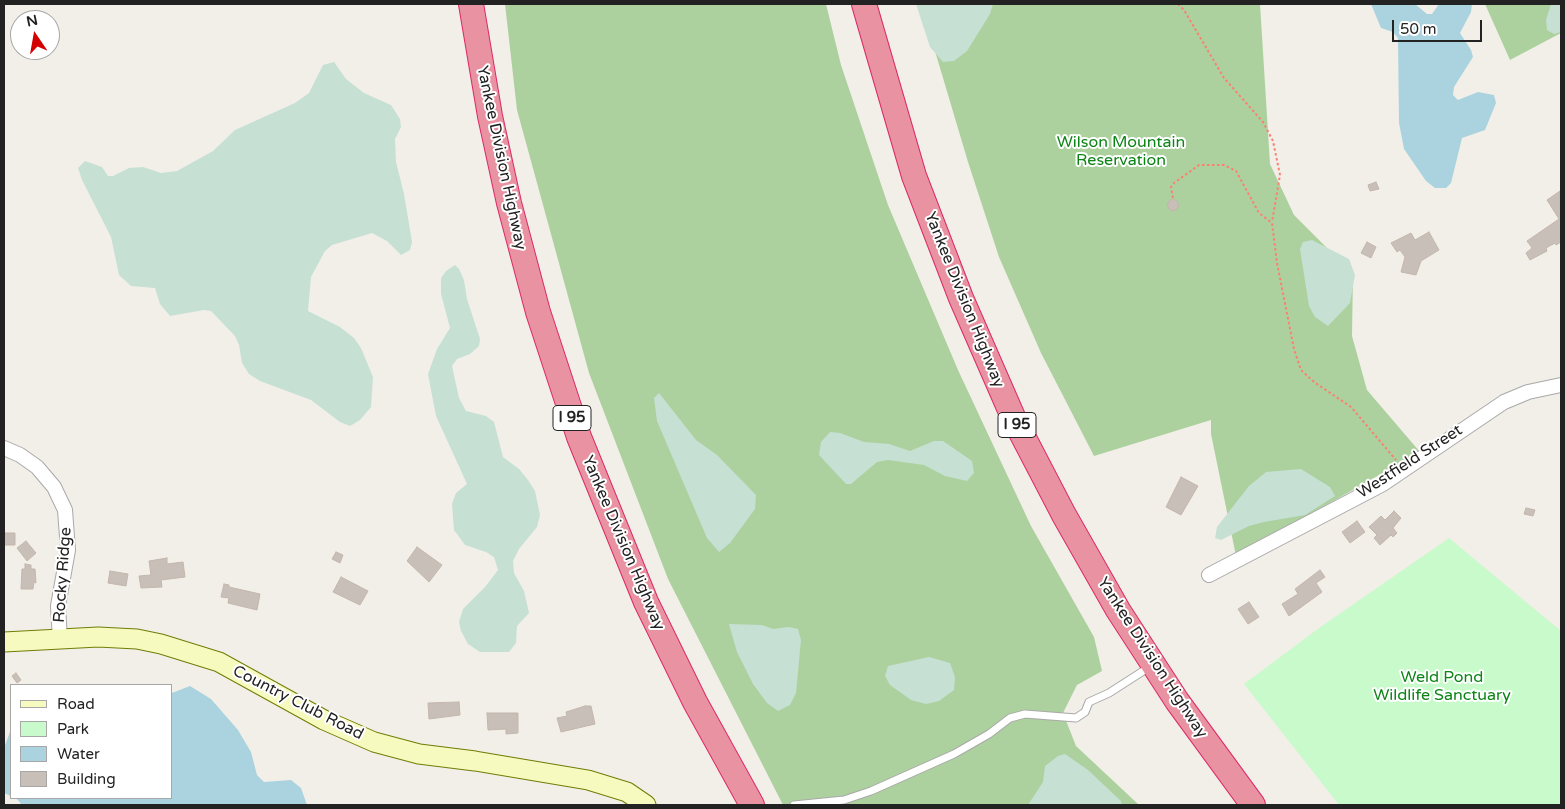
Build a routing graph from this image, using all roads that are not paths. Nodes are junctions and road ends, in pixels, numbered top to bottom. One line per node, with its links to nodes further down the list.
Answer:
1 (471, 4): 10 (highway, Yankee Division Highway / I 95)
2 (864, 4): 8 (highway, Yankee Division Highway / I 95)
3 (1561, 385): 5 (street, Westfield Street)
4 (4, 448): 6 (street, Rocky Ridge)
5 (1208, 575)
6 (60, 640): 7 (street, Country Club Road); 9 (street, Country Club Road)
7 (4, 642)
8 (1153, 665): 11 (lane); 12 (highway, Yankee Division Highway / I 95)
9 (646, 805)
10 (752, 805)
11 (794, 805)
12 (1253, 805)

